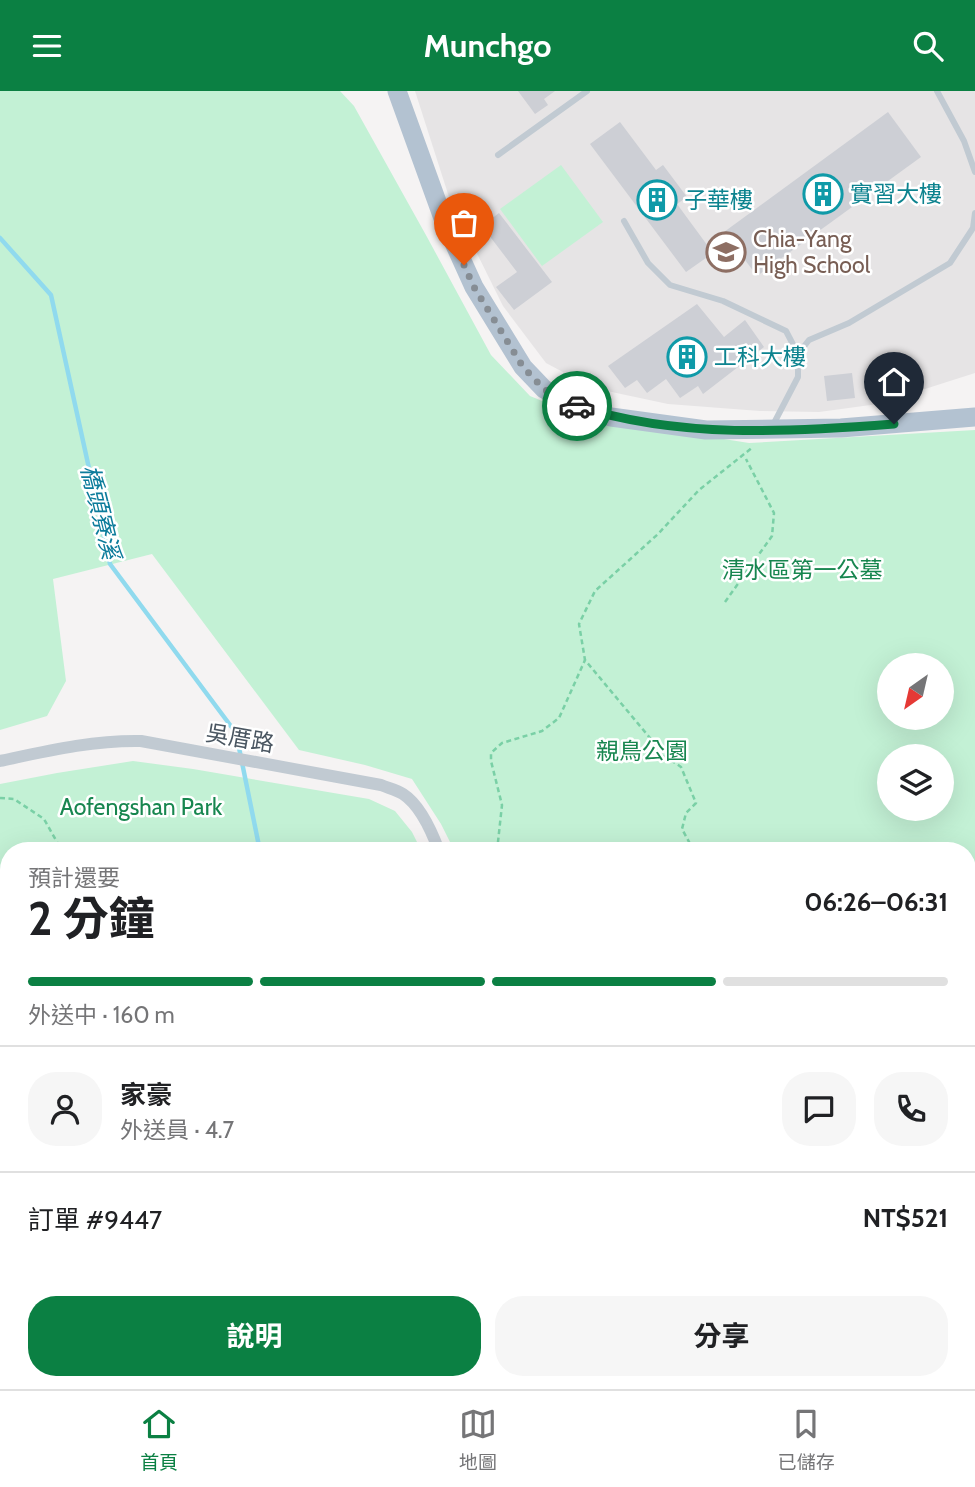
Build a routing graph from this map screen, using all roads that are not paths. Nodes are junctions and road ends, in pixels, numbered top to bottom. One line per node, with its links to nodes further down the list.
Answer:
1 (397, 91): 10 (main road)
2 (587, 91): 4 (lane)
3 (937, 91): 5 (lane)
4 (498, 155)
5 (975, 172)
6 (975, 213): 8 (lane)
7 (624, 221): 8 (lane)
8 (798, 354): 10 (lane)
9 (975, 417): 10 (main road)
10 (771, 430)
11 (0, 761): 12 (street, 吳厝路)
12 (436, 842)

